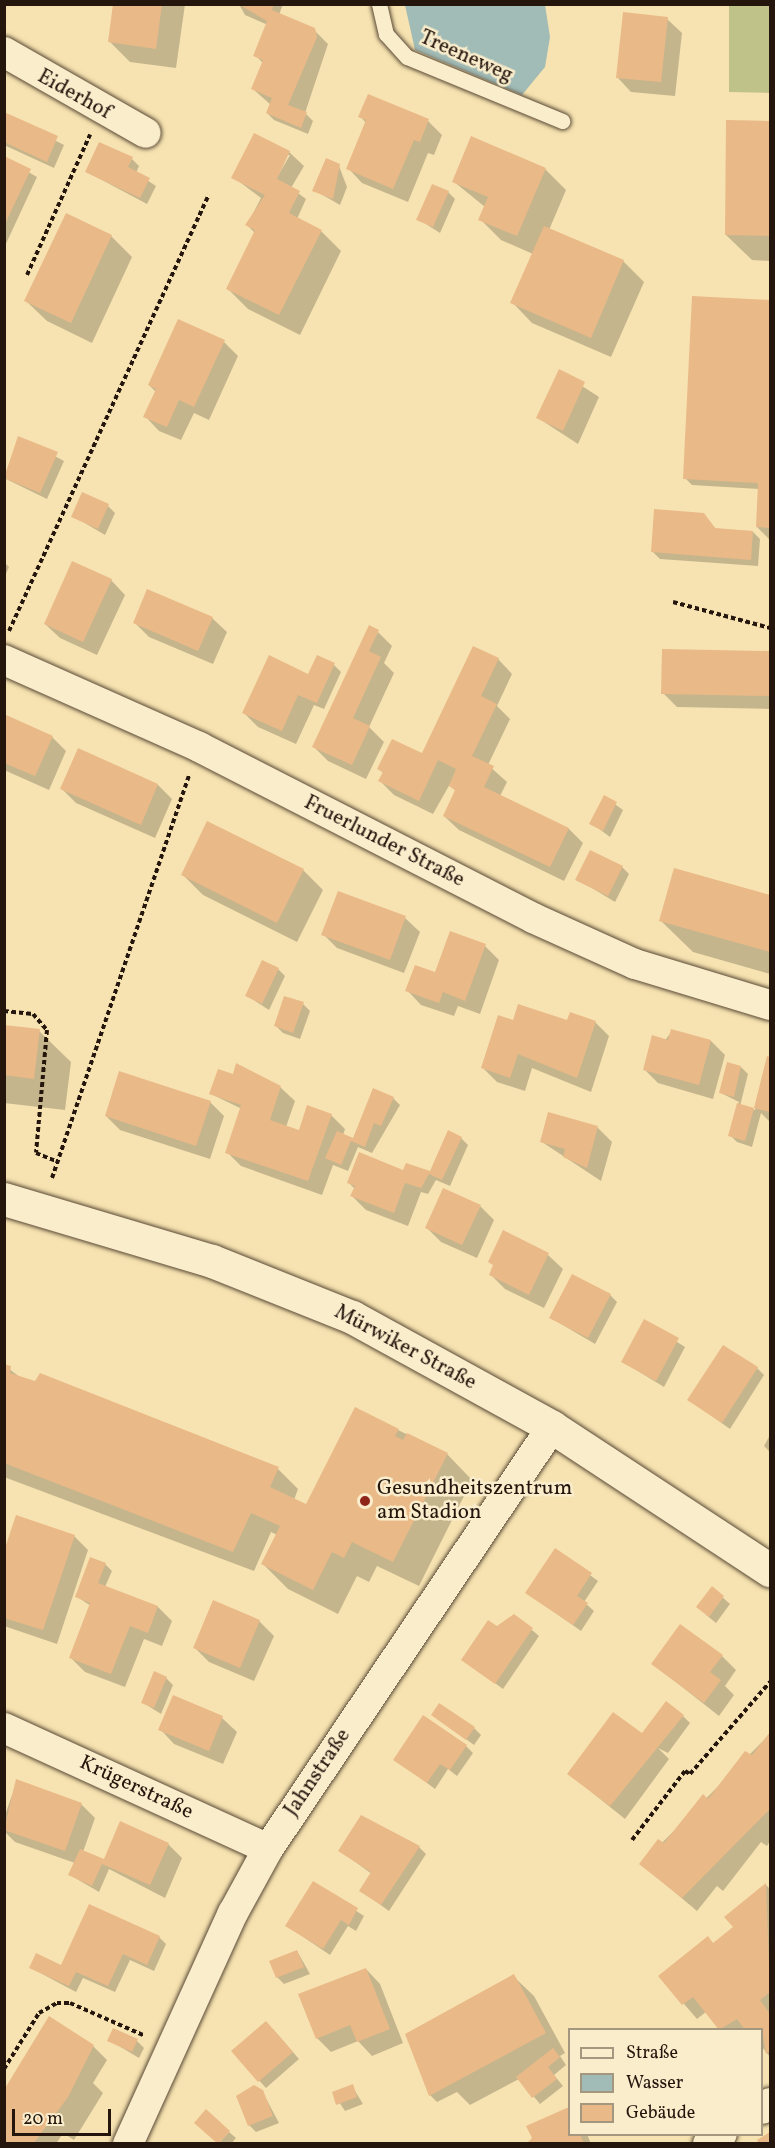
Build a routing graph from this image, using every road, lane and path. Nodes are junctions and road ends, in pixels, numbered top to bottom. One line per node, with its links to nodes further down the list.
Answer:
1 (379, 4): 4 (lane, Treeneweg)
2 (4, 52): 3 (street, Eiderhof)
3 (102, 110): 5 (street, Eiderhof); 7 (path)
4 (562, 121)
5 (146, 134)
6 (209, 195): 10 (path)
7 (27, 275)
8 (673, 602): 9 (path)
9 (771, 627)
10 (4, 640)
11 (4, 660): 12 (street, Fruerlunder Straße)
12 (199, 747): 13 (street, Fruerlunder Straße); 15 (path)
13 (771, 1005)
14 (4, 1011): 15 (path)
15 (58, 1162): 17 (path)
16 (4, 1199): 17 (main road, Mürwiker Straße)
17 (42, 1210): 18 (main road, Mürwiker Straße)
18 (552, 1426): 19 (main road, Mürwiker Straße); 23 (street, Jahnstraße)
19 (771, 1570)
20 (771, 1682): 22 (path)
21 (4, 1728): 23 (street, Krügerstraße)
22 (632, 1840)
23 (268, 1849): 24 (street, Jahnstraße)
24 (172, 2047): 25 (path); 26 (street, Jahnstraße)
25 (4, 2069)
26 (128, 2144)

